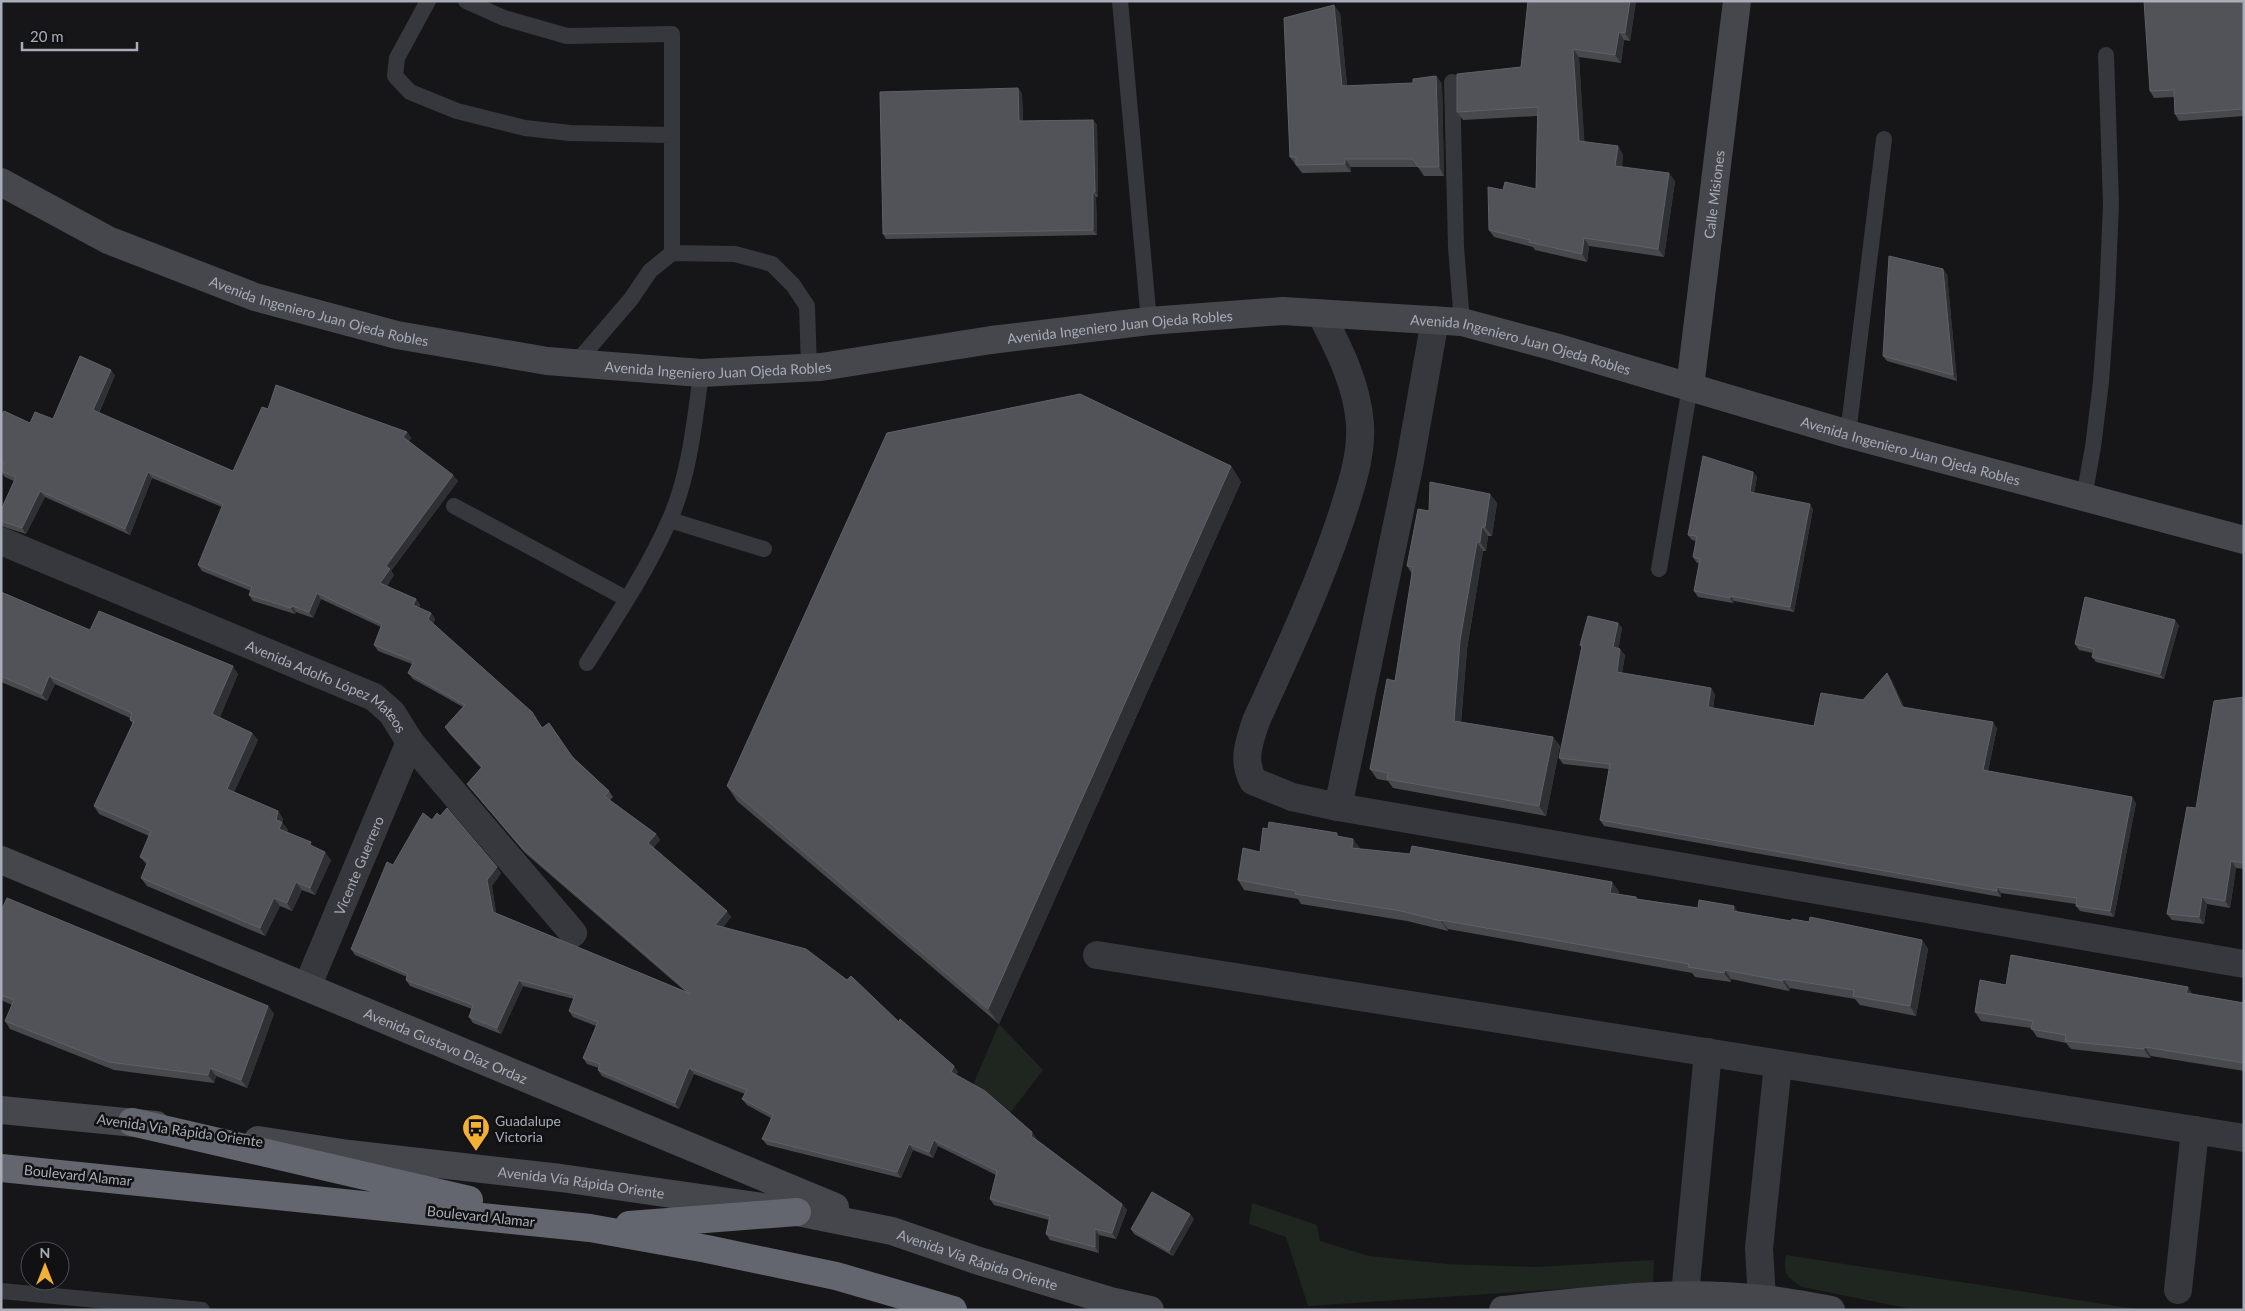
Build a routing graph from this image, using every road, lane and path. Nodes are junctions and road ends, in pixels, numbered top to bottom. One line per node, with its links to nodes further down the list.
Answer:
1 (428, 1): 7 (lane)
2 (466, 1): 7 (lane)
3 (1120, 1): 12 (lane)
4 (1737, 1): 18 (main road, Calle Misiones)
5 (2106, 55): 20 (lane)
6 (1452, 82): 14 (lane)
7 (672, 135): 10 (lane)
8 (1884, 139): 19 (lane)
9 (1, 182): 15 (main road, Avenida Ingeniero Juan Ojeda Robles)
10 (672, 254): 15 (lane); 16 (lane)
11 (1322, 314): 12 (main road, Avenida Ingeniero Juan Ojeda Robles); 13 (main road, Avenida Ingeniero Juan Ojeda Robles); 30 (street)
12 (1149, 320): 16 (main road, Avenida Ingeniero Juan Ojeda Robles)
13 (1435, 320): 14 (main road, Avenida Ingeniero Juan Ojeda Robles); 30 (street)
14 (1462, 322): 18 (main road, Avenida Ingeniero Juan Ojeda Robles)
15 (576, 363): 17 (main road, Avenida Ingeniero Juan Ojeda Robles)
16 (809, 367): 17 (main road, Avenida Ingeniero Juan Ojeda Robles)
17 (701, 373): 22 (lane)
18 (1690, 387): 19 (main road, Avenida Ingeniero Juan Ojeda Robles); 26 (lane)
19 (1848, 434): 20 (main road, Avenida Ingeniero Juan Ojeda Robles)
20 (2084, 498): 23 (main road, Avenida Ingeniero Juan Ojeda Robles)
21 (454, 506): 27 (lane)
22 (670, 520): 25 (lane); 27 (lane)
23 (2244, 540)
24 (1, 541): 29 (street, Avenida Adolfo López Mateos)
25 (764, 549)
26 (1659, 569)
27 (627, 599): 28 (lane)
28 (587, 663)
29 (410, 742): 32 (street, Avenida Adolfo López Mateos); 35 (street, Vicente Guerrero)
30 (1338, 807): 34 (street)
31 (1, 860): 35 (main road, Avenida Gustavo Díaz Ordaz)
32 (573, 933)
33 (1097, 955): 36 (street)
34 (2244, 964)
35 (307, 988): 45 (main road, Avenida Gustavo Díaz Ordaz)
36 (1708, 1052): 37 (street); 48 (street)
37 (1778, 1064): 40 (street); 49 (street)
38 (1, 1110): 39 (main road, Avenida Vía Rápida Oriente)
39 (132, 1122): 43 (main road, Avenida Vía Rápida Oriente); 44 (highway)
40 (2194, 1130): 41 (street); 46 (street)
41 (2244, 1138)
42 (1, 1168): 44 (highway, Boulevard Alamar)
43 (798, 1212): 44 (highway); 45 (main road, Avenida Vía Rápida Oriente)
44 (590, 1228): 51 (highway, Boulevard Alamar)
45 (892, 1231): 52 (main road, Avenida Vía Rápida Oriente)
46 (2178, 1290)
47 (1, 1291): 50 (lane)
48 (1685, 1295): 49 (main road); 53 (main road)
49 (1762, 1299): 54 (main road)
50 (202, 1310)
51 (953, 1310)
52 (1150, 1310)
53 (1503, 1310)
54 (1831, 1310)

